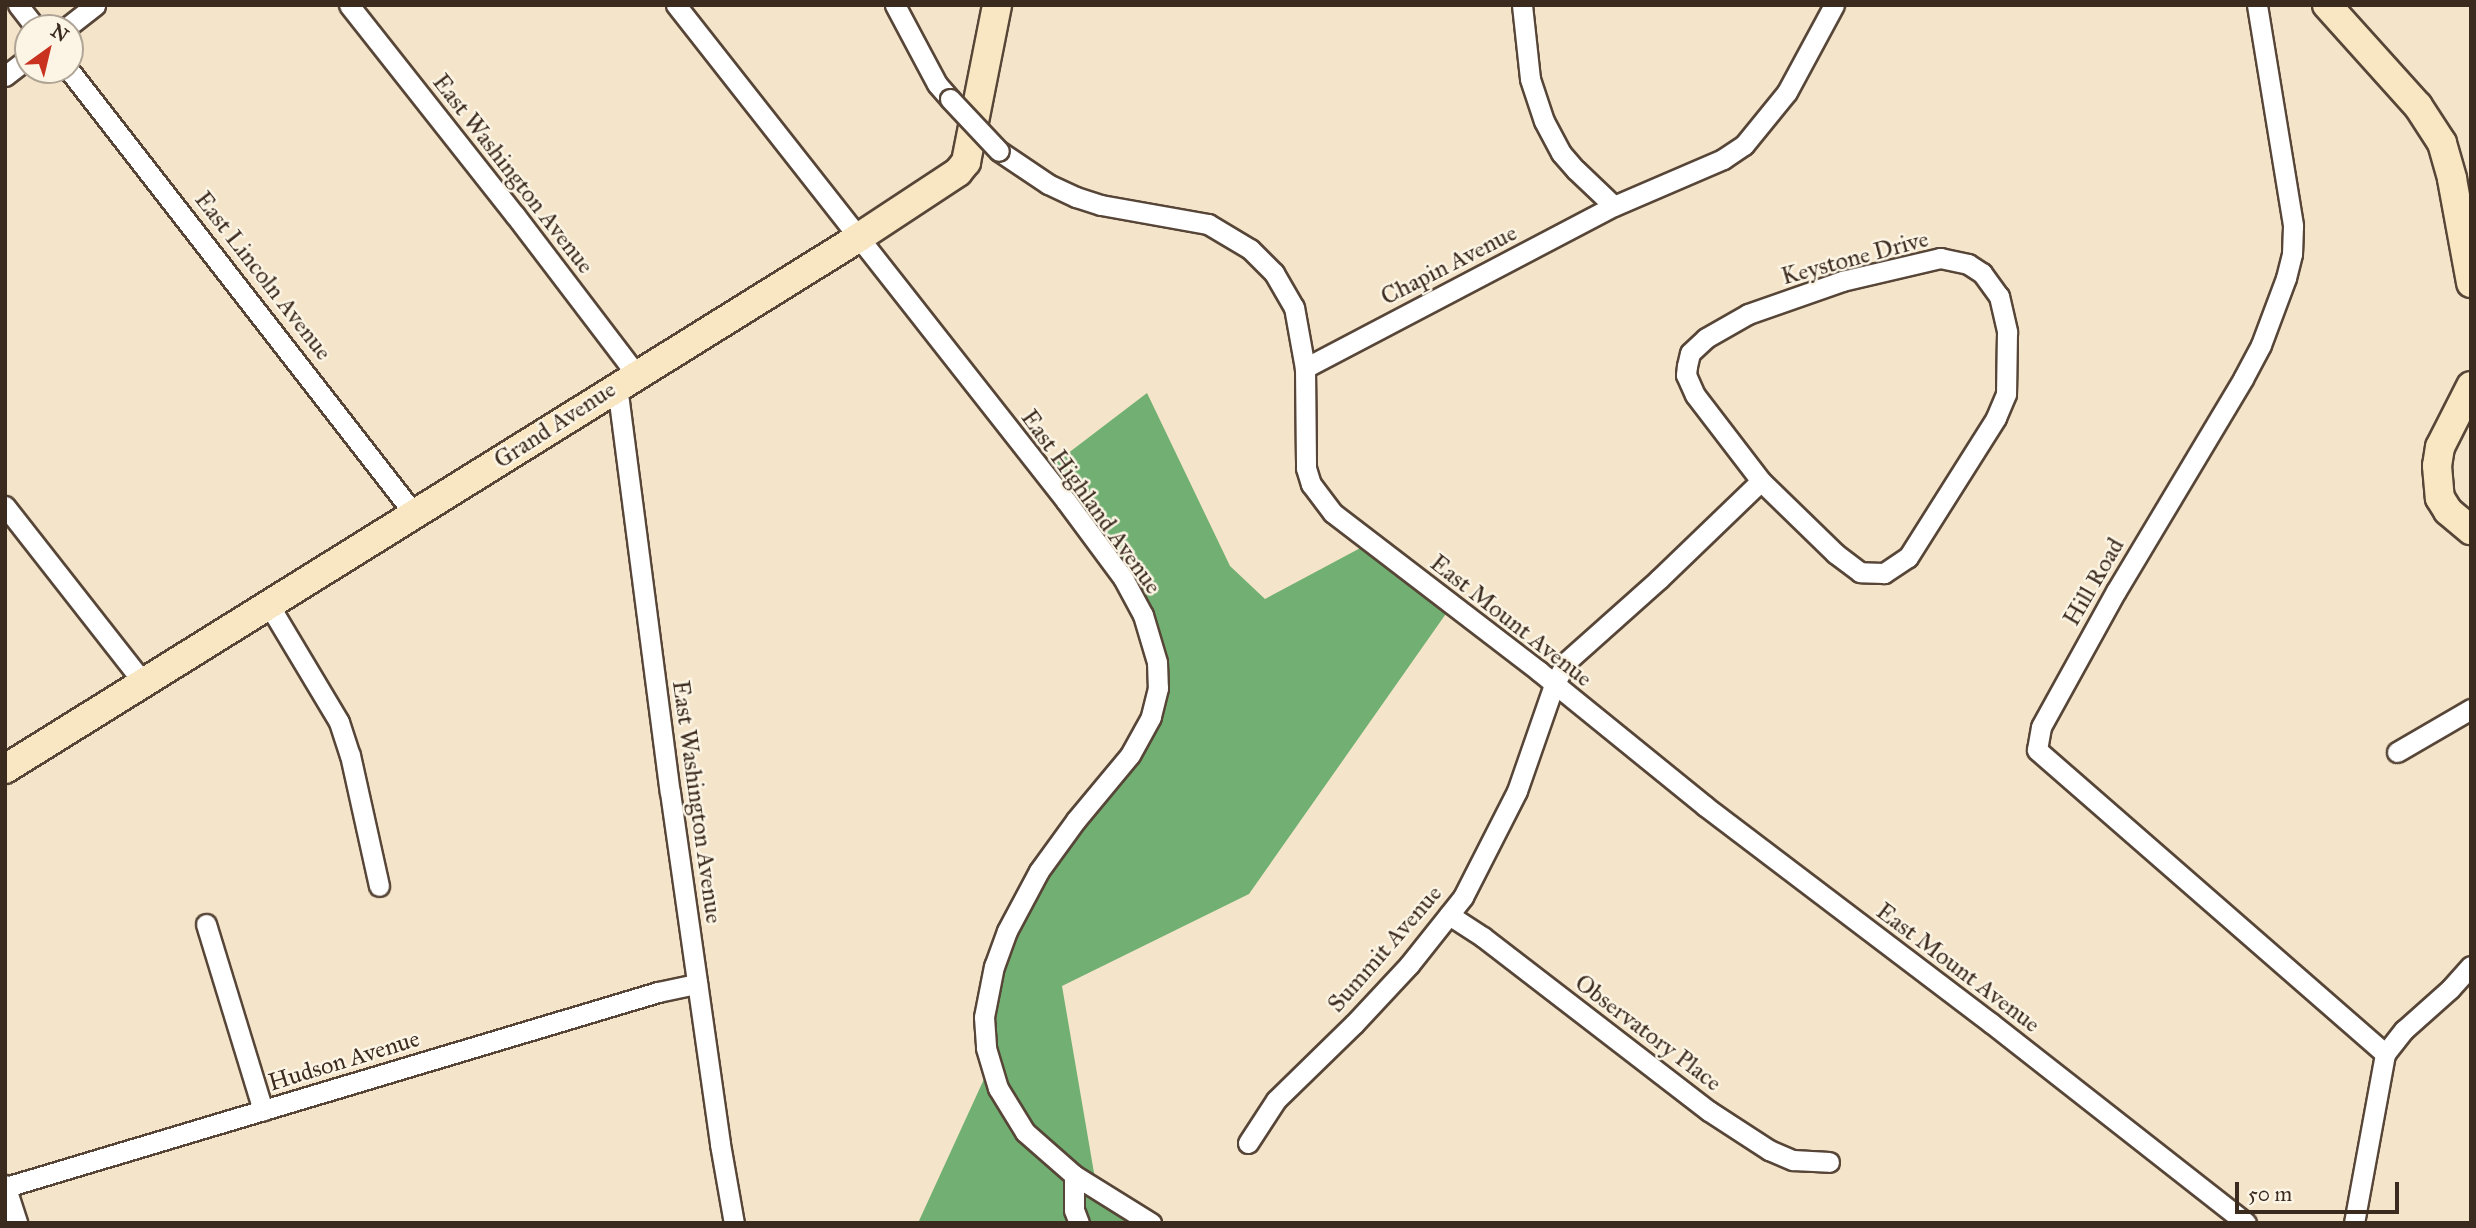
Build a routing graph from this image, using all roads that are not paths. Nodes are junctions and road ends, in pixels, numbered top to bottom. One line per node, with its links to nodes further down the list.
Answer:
1 (349, 5): 14 (street, East Washington Avenue)
2 (676, 5): 11 (street, East Highland Avenue)
3 (894, 5): 13 (street, East Mount Avenue, bridge)
4 (997, 5): 11 (street, Grand Avenue)
5 (1522, 5): 10 (street)
6 (1834, 5): 10 (street, Chapin Avenue)
7 (2257, 5): 33 (street, Hill Road)
8 (2327, 5): 12 (street)
9 (80, 84): 18 (street, East Lincoln Avenue)
10 (1615, 206): 13 (street, Chapin Avenue)
11 (858, 238): 14 (street, Grand Avenue); 37 (street, East Highland Avenue)
12 (2471, 283)
13 (1306, 368): 22 (street, East Mount Avenue)
14 (626, 380): 18 (street, Grand Avenue); 30 (street, East Washington Avenue)
15 (2471, 386): 19 (street)
16 (1761, 481): 16 (street, Keystone Drive); 22 (street)
17 (5, 506): 21 (street)
18 (415, 515): 20 (street, Grand Avenue)
19 (2471, 530)
20 (269, 605): 21 (street, Grand Avenue); 26 (street)
21 (144, 683): 25 (street, Grand Avenue)
22 (1554, 685): 27 (street, Summit Avenue); 43 (street, East Mount Avenue)
23 (2471, 709): 24 (street)
24 (2397, 752)
25 (5, 769)
26 (379, 886)
27 (1449, 915): 35 (street, Summit Avenue); 36 (street, Observatory Place)
28 (206, 924): 34 (street)
29 (2471, 966): 32 (street)
30 (697, 984): 34 (street, Hudson Avenue); 40 (street, East Washington Avenue)
31 (2471, 986): 32 (street)
32 (2450, 989): 33 (street)
33 (2385, 1054): 44 (street)
34 (263, 1110): 38 (street, Hudson Avenue)
35 (1248, 1143)
36 (1829, 1162)
37 (1074, 1175): 41 (street); 42 (street, East Highland Avenue)
38 (6, 1186): 39 (street)
39 (17, 1223)
40 (734, 1223)
41 (1079, 1223)
42 (1151, 1223)
43 (2246, 1223)
44 (2354, 1223)

